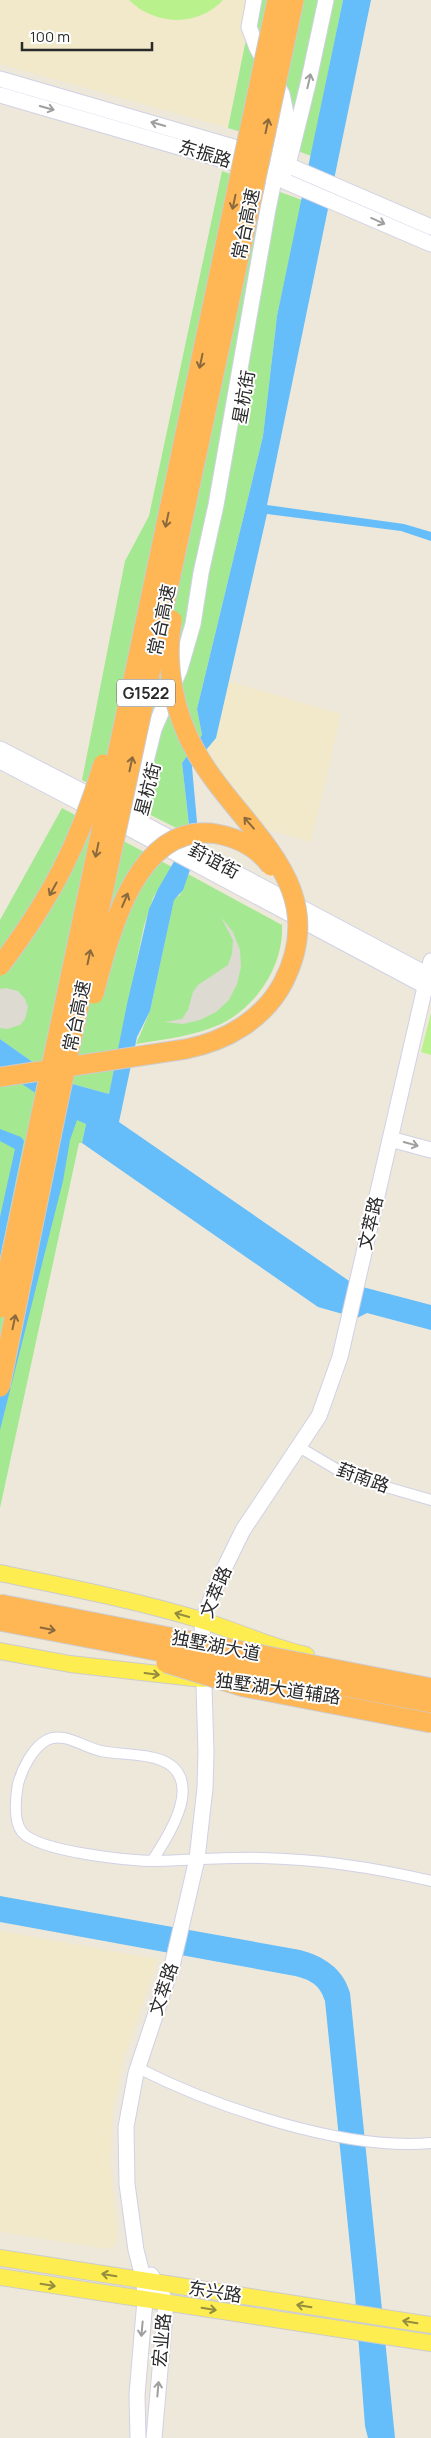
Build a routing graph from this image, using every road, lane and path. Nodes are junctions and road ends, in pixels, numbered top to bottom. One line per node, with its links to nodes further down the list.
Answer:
1 (254, 0): 7 (main road)
2 (277, 0): 11 (highway, 常台高速 / G1522, one-way to 11, bridge)
3 (294, 0): 10 (highway, 常台高速 / G1522, one-way to 3, bridge)
4 (326, 0): 7 (main road, one-way to 4)
5 (0, 79): 7 (main road, 东振路, one-way to 5)
6 (0, 95): 7 (main road, 东振路, one-way to 7)
7 (281, 170): 8 (main road, 东振路); 9 (main road, 东振路, one-way to 9); 14 (main road, 星杭街)
8 (431, 227)
9 (431, 244)
10 (236, 275): 18 (highway, one-way to 10, bridge); 21 (highway, 常台高速 / G1522, one-way to 10, bridge)
11 (151, 594): 15 (highway, one-way to 15, bridge); 22 (highway, 常台高速 / G1522, one-way to 22, bridge)
12 (0, 748): 14 (main road, 葑谊街)
13 (0, 761): 14 (main road, 葑谊街)
14 (135, 823): 16 (main road, 葑谊街)
15 (0, 966)
16 (428, 974): 19 (main road, 文萃路)
17 (0, 1070): 21 (highway, one-way to 17, bridge)
18 (0, 1077)
19 (390, 1139): 20 (main road, one-way to 20); 24 (main road, 文萃路)
20 (431, 1150)
21 (40, 1199): 23 (highway, 常台高速 / G1522, one-way to 21, bridge)
22 (0, 1308)
23 (0, 1387)
24 (299, 1447): 25 (street, 葑南路); 32 (main road, 文萃路)
25 (431, 1500)
26 (0, 1573): 30 (main road, 独墅湖大道辅路)
27 (0, 1584): 30 (main road, 独墅湖大道辅路)
28 (0, 1596): 35 (highway, bridge)
29 (0, 1604): 35 (highway, 独墅湖大道, bridge)
30 (161, 1609): 32 (main road, 独墅湖大道辅路, one-way to 30)
31 (0, 1620): 42 (highway, 独墅湖大道, one-way to 42, bridge)
32 (202, 1620): 34 (main road, 独墅湖大道辅路); 40 (main road, 文萃路)
33 (0, 1642): 38 (main road, 独墅湖大道辅路)
34 (271, 1646): 39 (main road, 独墅湖大道辅路); 40 (main road)
35 (235, 1650): 41 (highway, 独墅湖大道, bridge)
36 (0, 1651): 38 (main road, 独墅湖大道辅路)
37 (160, 1661): 44 (highway, bridge)
38 (124, 1671): 40 (main road, 独墅湖大道辅路, one-way to 40)
39 (431, 1679)
40 (205, 1680): 43 (main road, 独墅湖大道辅路); 45 (main road, 文萃路)
41 (431, 1688)
42 (431, 1703)
43 (431, 1714)
44 (431, 1723)
45 (197, 1859): 46 (street); 47 (street); 48 (main road, 文萃路)
46 (152, 1861): 46 (street)
47 (431, 1881)
48 (138, 2068): 49 (street); 50 (main road, 文萃路)
49 (431, 2143)
50 (136, 2250): 53 (main road, 宏业路)
51 (0, 2258): 53 (main road, 东兴路, one-way to 51)
52 (0, 2277): 54 (main road, 东兴路, one-way to 54)
53 (150, 2282): 54 (main road, 宏业路); 55 (main road, 宏业路); 56 (main road, 东兴路, one-way to 53)
54 (145, 2300): 55 (main road, 东兴路); 58 (main road, 宏业路, one-way to 58)
55 (166, 2302): 57 (main road, 东兴路, one-way to 57); 59 (main road, 宏业路, one-way to 55)
56 (431, 2325)
57 (431, 2343)
58 (138, 2438)
59 (154, 2438)

